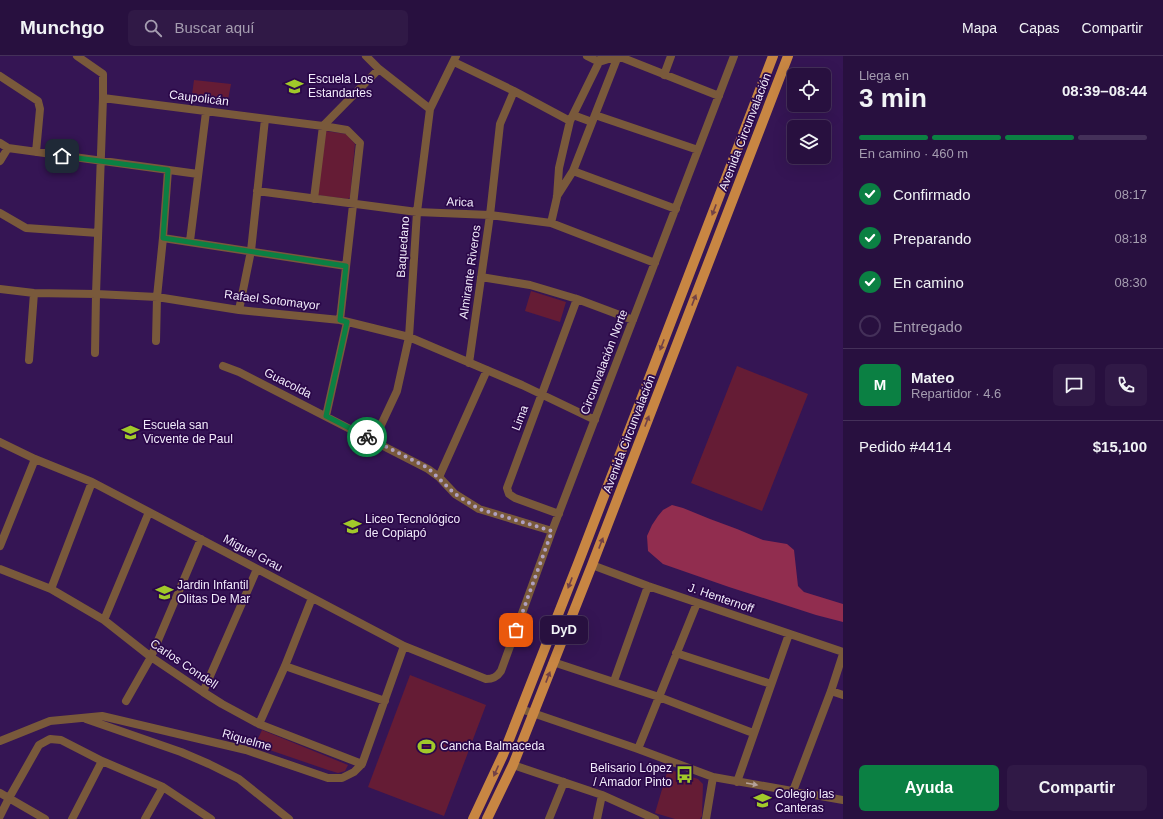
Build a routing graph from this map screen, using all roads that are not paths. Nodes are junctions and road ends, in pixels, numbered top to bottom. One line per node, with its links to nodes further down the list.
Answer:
1 (77, 56): 16 (street)
2 (366, 56): 11 (street)
3 (587, 56): 10 (street)
4 (618, 56): 10 (street); 12 (street); 21 (street)
5 (671, 56): 12 (street)
6 (734, 56): 15 (street, Circunvalación Norte)
7 (773, 56): 100 (main road, Avenida Circunvalación, one-way to 100)
8 (788, 56): 76 (main road, Avenida Circunvalación, one-way to 8)
9 (455, 59): 14 (street); 17 (street, Baquedano)
10 (600, 59): 19 (street)
11 (379, 69): 17 (street); 22 (street)
12 (664, 75): 15 (street)
13 (0, 76): 26 (street)
14 (514, 91): 19 (street); 39 (street, Almirante Riveros)
15 (719, 96): 25 (street, Circunvalación Norte)
16 (103, 98): 18 (street, Caupolicán); 28 (street)
17 (430, 109): 37 (street, Baquedano)
18 (206, 112): 20 (street, Caupolicán); 31 (street)
19 (571, 118): 21 (street); 33 (street)
20 (265, 119): 22 (street, Caupolicán); 32 (street)
21 (593, 119): 25 (street); 30 (street)
22 (323, 126): 34 (street); 35 (street, Caupolicán)
23 (0, 143): 24 (street)
24 (8, 148): 26 (street); 27 (street)
25 (698, 150): 36 (street, Circunvalación Norte)
26 (36, 152): 28 (street)
27 (0, 161)
28 (101, 161): 29 (street); 41 (street)
29 (168, 170): 31 (street); 42 (street)
30 (574, 172): 33 (street); 36 (street)
31 (198, 174): 43 (street)
32 (257, 191): 34 (street, Arica); 44 (street)
33 (556, 197): 40 (street)
34 (314, 199): 35 (street, Arica)
35 (354, 204): 37 (street, Arica); 46 (street)
36 (676, 210): 45 (street, Circunvalación Norte)
37 (417, 212): 39 (street, Arica); 56 (street, Baquedano)
38 (0, 213): 41 (street)
39 (490, 215): 40 (street, Arica); 47 (street, Almirante Riveros)
40 (551, 223): 45 (street, Arica)
41 (98, 233): 50 (street)
42 (163, 238): 43 (street); 51 (street)
43 (190, 241): 44 (street)
44 (251, 251): 46 (street); 53 (street)
45 (655, 263): 54 (street, Circunvalación Norte)
46 (346, 266): 55 (street)
47 (481, 277): 52 (street); 60 (street, Almirante Riveros)
48 (0, 289): 49 (street, Rafael Sotomayor)
49 (34, 293): 50 (street, Rafael Sotomayor); 59 (street)
50 (96, 294): 51 (street, Rafael Sotomayor); 58 (street)
51 (157, 297): 53 (street, Rafael Sotomayor); 57 (street)
52 (577, 299): 54 (street); 63 (street, Lima)
53 (239, 310): 55 (street, Rafael Sotomayor)
54 (633, 320): 65 (street, Circunvalación Norte)
55 (344, 321): 56 (street, Rafael Sotomayor); 64 (street)
56 (409, 338): 60 (street, Rafael Sotomayor); 66 (street, Baquedano)
57 (156, 341)
58 (95, 353)
59 (29, 360)
60 (469, 363): 62 (street, Rafael Sotomayor)
61 (223, 366): 64 (street, Guacolda)
62 (487, 370): 63 (street, Rafael Sotomayor); 69 (street)
63 (542, 394): 65 (street, Rafael Sotomayor); 72 (street, Lima)
64 (326, 416): 66 (street, Guacolda)
65 (595, 420): 72 (street, Circunvalación Norte)
66 (374, 440): 69 (street, Guacolda)
67 (0, 442): 68 (street, Miguel Grau)
68 (35, 459): 70 (street, Miguel Grau); 75 (street)
69 (439, 477): 73 (street, Guacolda)
70 (92, 482): 71 (street, Miguel Grau); 80 (street)
71 (149, 512): 74 (street, Miguel Grau); 83 (street)
72 (559, 514): 73 (street, Circunvalación Norte)
73 (552, 531): 91 (street, Circunvalación Norte)
74 (201, 539): 78 (street, Miguel Grau); 88 (street)
75 (0, 546)
76 (592, 565): 79 (street, J. Henternoff); 89 (main road, Avenida Circunvalación)
77 (0, 569): 80 (street, Carlos Condell)
78 (257, 569): 81 (street, Miguel Grau); 95 (street)
79 (648, 586): 82 (street, J. Henternoff); 92 (street)
80 (51, 588): 83 (street, Carlos Condell)
81 (312, 598): 85 (street, Miguel Grau); 90 (street)
82 (697, 603): 84 (street, J. Henternoff); 86 (street)
83 (104, 620): 88 (street, Carlos Condell)
84 (789, 634): 87 (street, J. Henternoff); 93 (street)
85 (404, 646): 91 (street, Miguel Grau); 99 (street)
86 (676, 653): 93 (street); 97 (street)
87 (843, 653): 94 (street)
88 (151, 657): 95 (street, Carlos Condell); 98 (street)
89 (553, 662): 92 (street); 101 (main road, Avenida Circunvalación, one-way to 89)
90 (285, 666): 99 (street); 103 (street)
91 (497, 677)
92 (614, 681): 97 (street)
93 (771, 684): 104 (street)
94 (831, 690): 96 (street); 114 (street)
95 (203, 692): 103 (street, Carlos Condell)
96 (843, 695)
97 (659, 697): 104 (street); 106 (street)
98 (126, 701)
99 (384, 701): 108 (street)
100 (521, 709): 101 (street); 126 (main road, Avenida Circunvalación, one-way to 126)
101 (534, 713): 106 (street); 109 (main road, Avenida Circunvalación)
102 (83, 718): 105 (street, Riquelme); 108 (street, Riquelme); 125 (street)
103 (259, 724): 108 (street, Carlos Condell)
104 (753, 733): 112 (street)
105 (0, 740)
106 (638, 749): 110 (street)
107 (102, 761): 113 (street); 117 (street); 122 (street)
108 (362, 764)
109 (513, 765): 111 (street); 127 (main road, Avenida Circunvalación)
110 (714, 777): 112 (street); 130 (street)
111 (564, 782): 116 (street); 128 (street)
112 (737, 782): 114 (street, one-way to 114)
113 (163, 787): 123 (street); 124 (street)
114 (793, 791): 118 (street)
115 (0, 793): 117 (street)
116 (602, 796): 120 (street); 129 (street)
117 (9, 798): 119 (street); 121 (street)
118 (843, 800)
119 (0, 816)
120 (652, 818)
121 (45, 819)
122 (72, 819)
123 (144, 819)
124 (211, 819)
125 (289, 819)
126 (474, 819)
127 (487, 819)
128 (549, 819)
129 (597, 819)
130 (706, 819)

